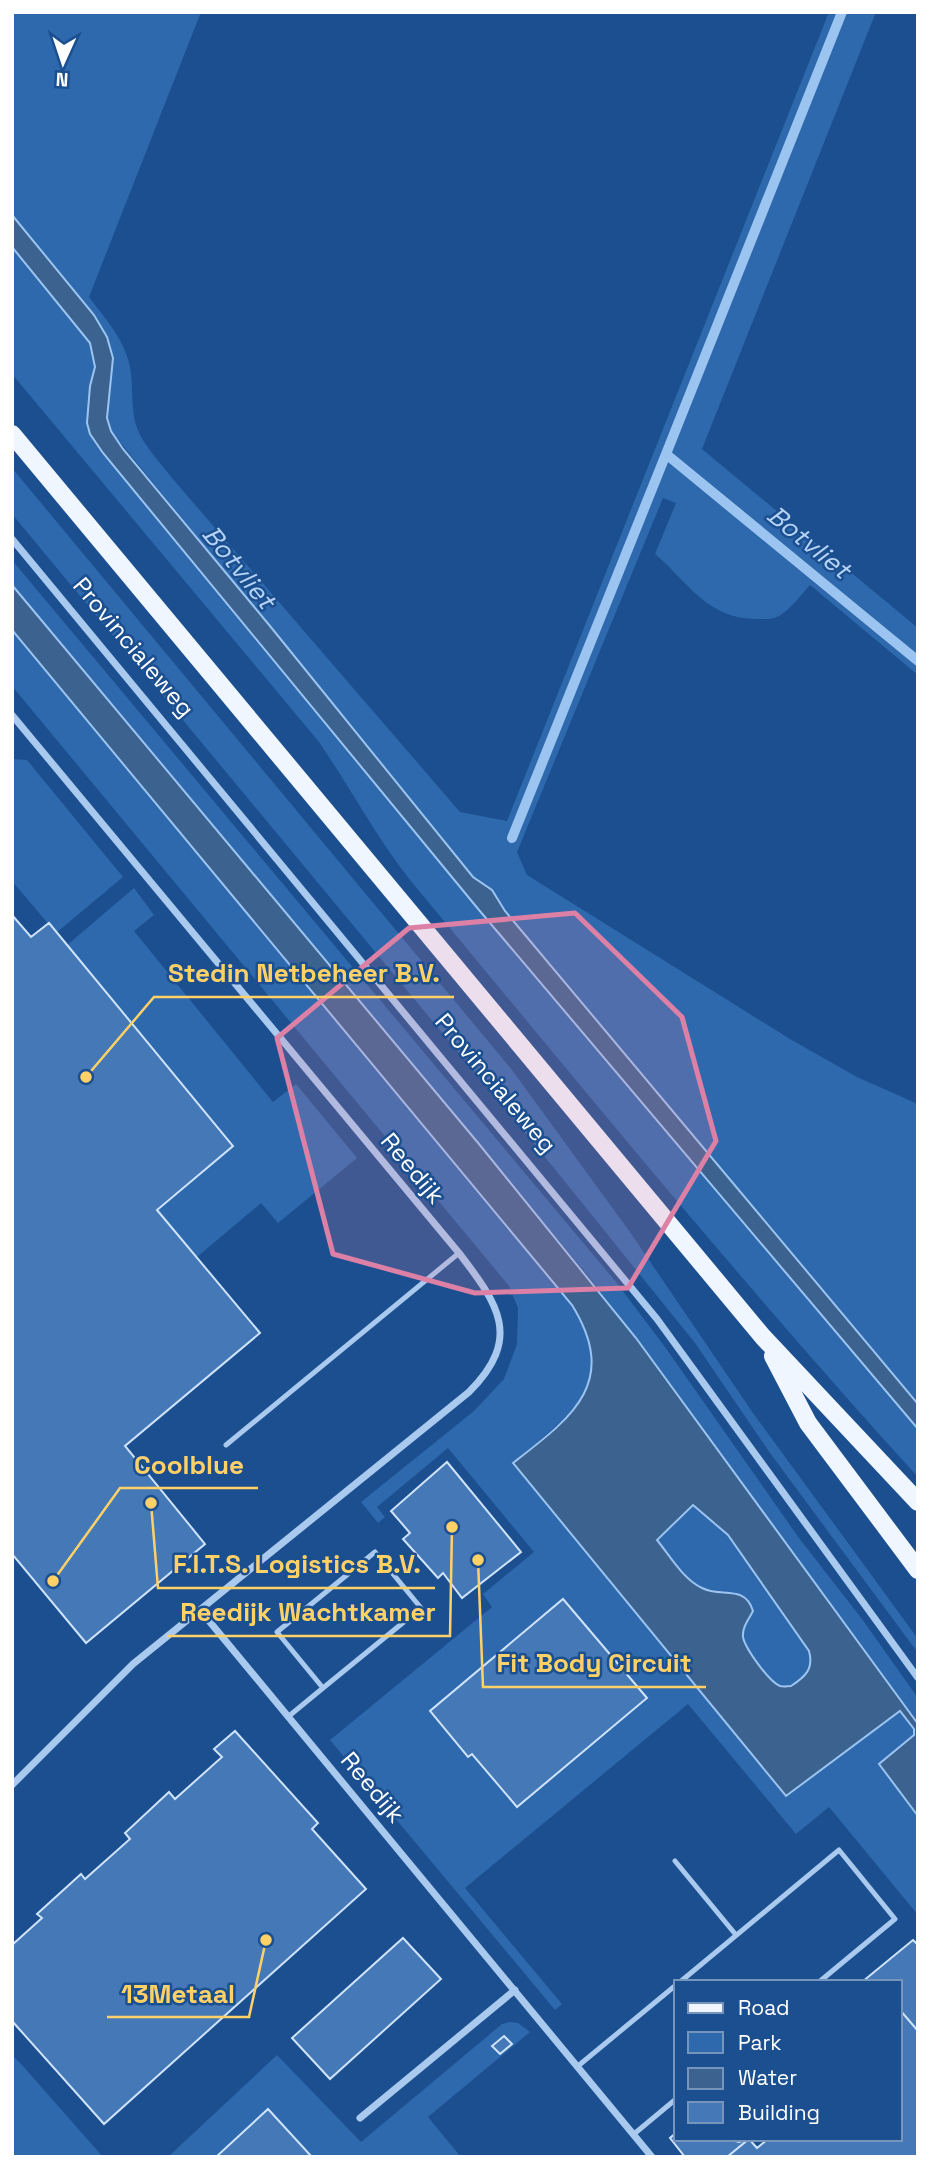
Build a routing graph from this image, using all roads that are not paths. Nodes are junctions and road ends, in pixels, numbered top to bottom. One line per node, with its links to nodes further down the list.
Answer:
1 (12, 434): 5 (main road, Provincialeweg)
2 (12, 538): 10 (street, Provincialeweg)
3 (13, 718): 4 (street, Reedijk)
4 (459, 1253): 6 (lane); 9 (street, Reedijk)
5 (763, 1337): 7 (main road, Provincialeweg); 8 (main road, Provincialeweg)
6 (226, 1445)
7 (918, 1502)
8 (918, 1570)
9 (200, 1609): 12 (street, Reedijk); 13 (street, Reedijk)
10 (918, 1678)
11 (323, 1688): 11 (lane); 12 (lane)
12 (289, 1716): 19 (street, Reedijk)
13 (12, 1785)
14 (675, 1861): 15 (lane)
15 (736, 1935): 16 (lane); 17 (lane)
16 (682, 1980)
17 (821, 1980)
18 (674, 1986): 20 (lane)
19 (515, 1990): 20 (street, Reedijk); 22 (street)
20 (578, 2066): 23 (street, Reedijk)
21 (674, 2101): 23 (lane)
22 (360, 2118)
23 (634, 2134): 24 (street, Reedijk)
24 (652, 2157)

